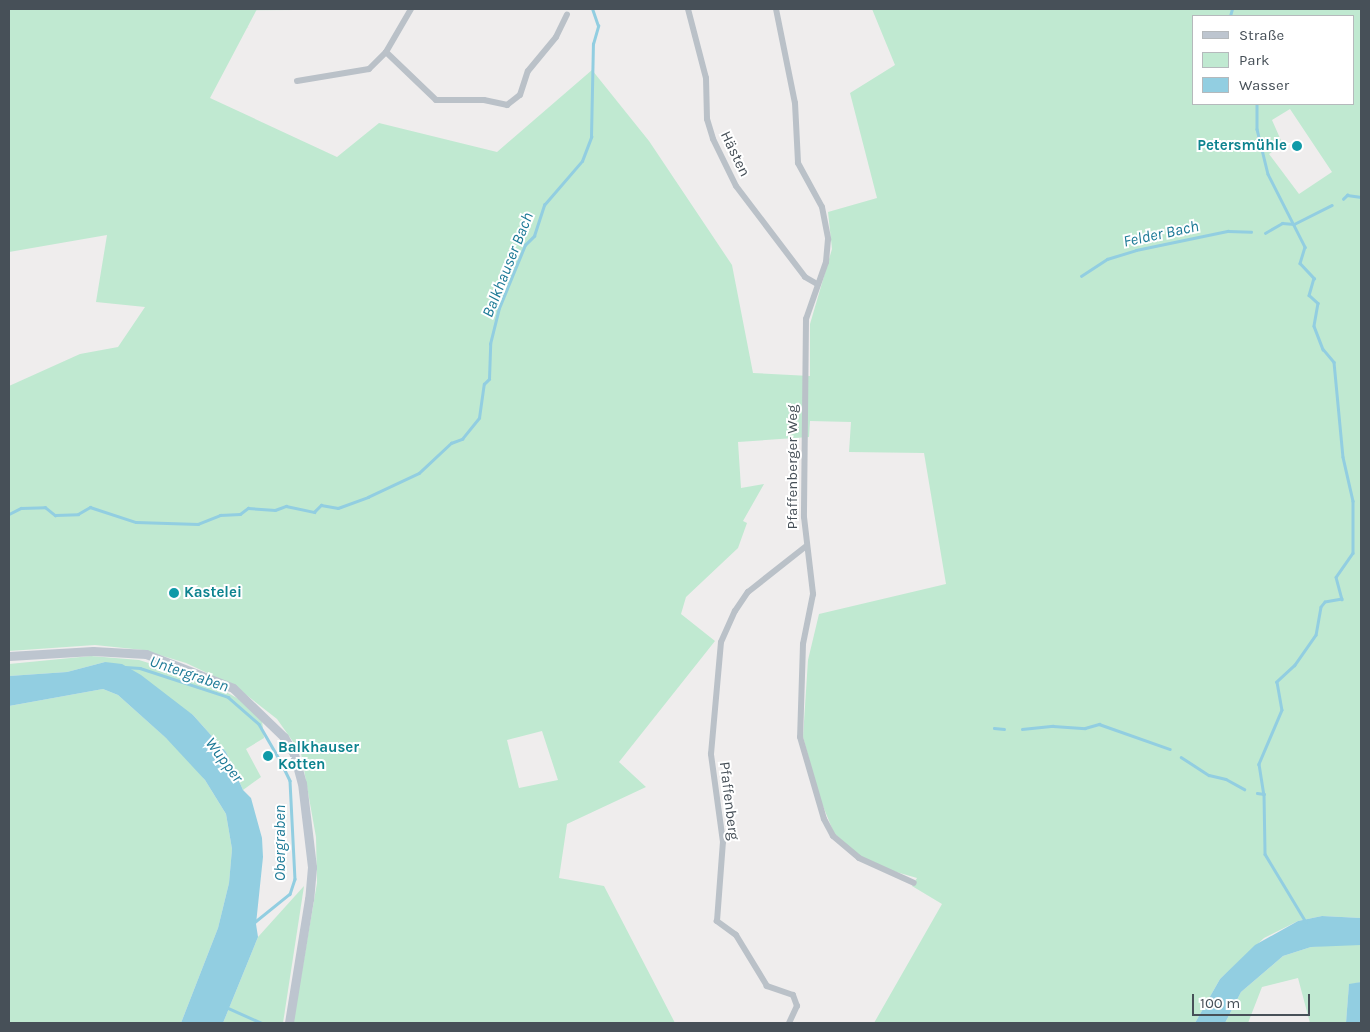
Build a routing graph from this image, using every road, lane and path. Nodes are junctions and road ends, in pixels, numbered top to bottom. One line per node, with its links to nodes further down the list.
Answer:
1 (411, 9): 5 (street)
2 (688, 9): 7 (street, Hästen)
3 (776, 9): 7 (street, Pfaffenberger Weg)
4 (567, 14): 5 (street)
5 (386, 52): 6 (street)
6 (297, 80)
7 (817, 284): 8 (street, Pfaffenberger Weg)
8 (805, 547): 10 (street, Pfaffenberger Weg); 12 (street, Pfaffenberg)
9 (9, 656): 11 (main road)
10 (914, 883)
11 (289, 1023)
12 (789, 1023)

